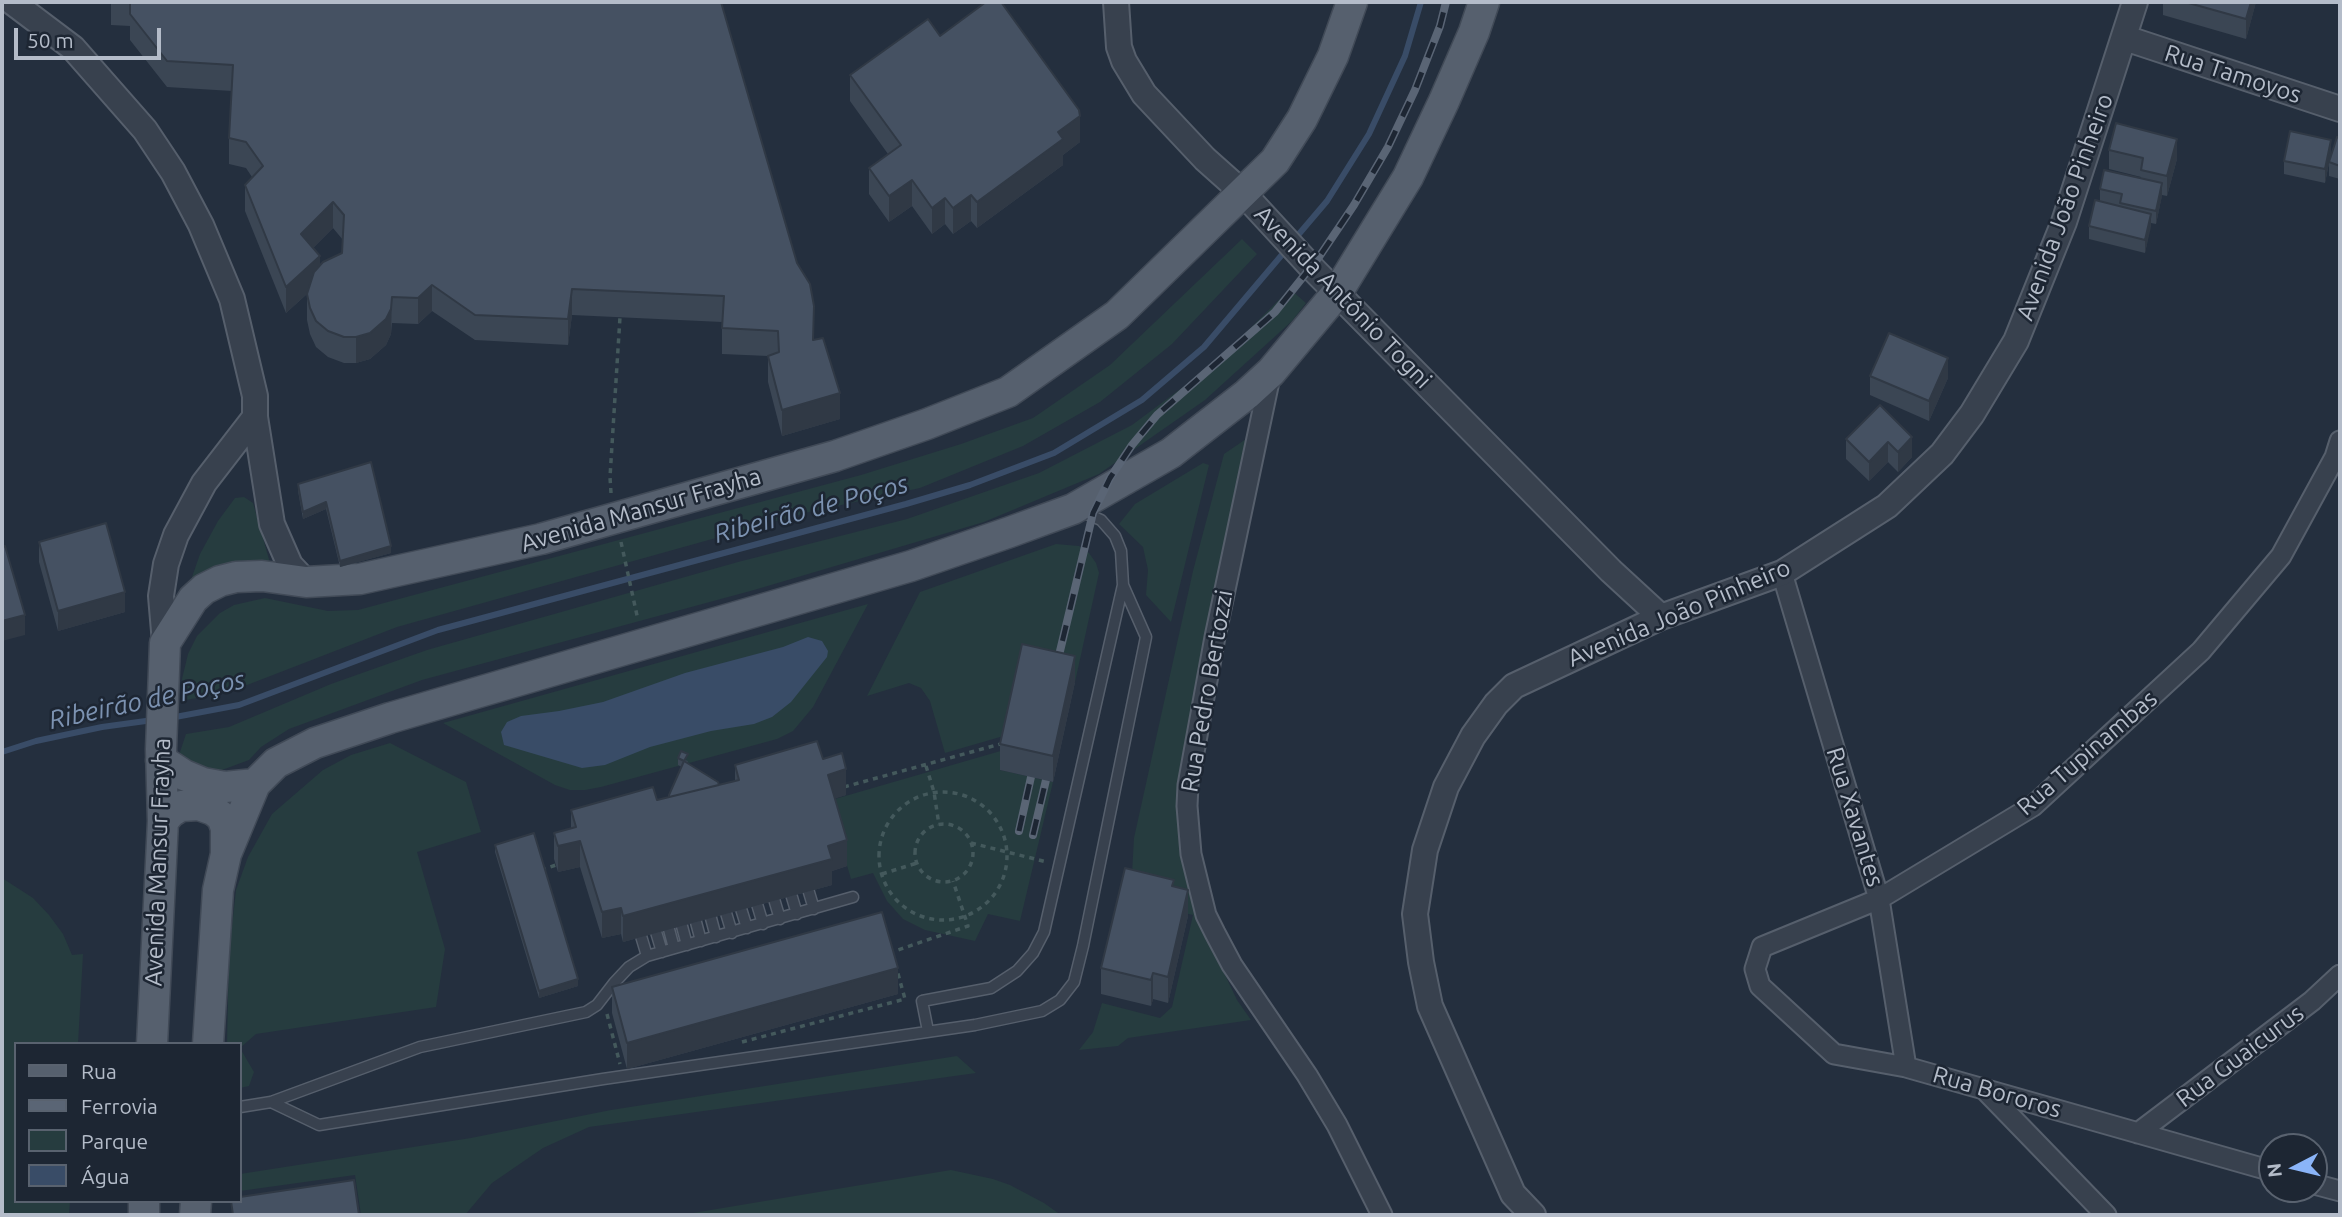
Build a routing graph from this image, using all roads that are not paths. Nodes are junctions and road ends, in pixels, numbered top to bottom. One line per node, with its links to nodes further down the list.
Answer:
1 (1116, 2): 8 (street, Avenida Antônio Togni)
2 (1352, 2): 8 (main road, Avenida Mansur Frayha)
3 (1484, 2): 9 (main road)
4 (2135, 2): 6 (street, Avenida João Pinheiro)
5 (19, 4): 11 (street)
6 (2125, 38): 7 (street, Rua Tamoyos); 14 (street, Avenida João Pinheiro)
7 (2340, 109)
8 (1242, 192): 9 (street, Avenida Antônio Togni); 15 (main road, Avenida Mansur Frayha)
9 (1337, 293): 10 (main road); 17 (street, Avenida Antônio Togni)
10 (1271, 372): 13 (main road); 61 (street, Rua Pedro Bertozzi)
11 (254, 417): 15 (street); 18 (street)
12 (2340, 441): 32 (street, Rua Tupinambas)
13 (1073, 509): 16 (lane); 20 (main road)
14 (1782, 572): 17 (street, Avenida João Pinheiro); 32 (street, Rua Xavantes)
15 (306, 582): 18 (main road, Avenida Mansur Frayha)
16 (1123, 585): 51 (lane); 51 (lane)
17 (1650, 621): 60 (street, Avenida João Pinheiro)
18 (165, 657): 19 (main road, Avenida Mansur Frayha)
19 (161, 755): 20 (main road); 21 (main road, Avenida Mansur Frayha)
20 (255, 784): 22 (main road)
21 (163, 821): 22 (main road); 52 (main road, Avenida Mansur Frayha)
22 (226, 854): 53 (main road)
23 (801, 866): 34 (lane)
24 (784, 869): 36 (lane)
25 (767, 874): 38 (lane)
26 (750, 879): 40 (lane)
27 (734, 883): 41 (lane)
28 (719, 887): 42 (lane)
29 (704, 891): 43 (lane)
30 (688, 895): 44 (lane)
31 (853, 897): 34 (lane)
32 (1879, 899): 49 (street, Rua Tupinambas); 54 (street, Rua Xavantes)
33 (661, 902): 46 (lane)
34 (814, 909): 36 (lane)
35 (678, 910): 45 (lane)
36 (797, 914): 38 (lane)
37 (652, 917): 47 (lane)
38 (780, 919): 40 (lane)
39 (637, 920): 48 (lane)
40 (763, 924): 41 (lane)
41 (747, 928): 42 (lane)
42 (732, 933): 43 (lane)
43 (716, 937): 44 (lane)
44 (701, 941): 45 (lane)
45 (687, 944): 46 (lane)
46 (674, 948): 47 (lane)
47 (662, 952): 48 (lane)
48 (647, 956): 56 (lane)
49 (1755, 969): 54 (street, Rua Bororos)
50 (2340, 975): 58 (street, Rua Guaicurus)
51 (928, 1031): 56 (lane)
52 (152, 1042)
53 (208, 1042)
54 (1906, 1067): 55 (street, Rua Bororos)
55 (1983, 1088): 58 (street, Rua Bororos); 63 (street)
56 (271, 1102): 57 (lane)
57 (242, 1107)
58 (2138, 1133): 59 (street, Rua Bororos)
59 (2258, 1167)
60 (1512, 1205): 62 (street, Avenida João Pinheiro)
61 (1381, 1215)
62 (1533, 1215)
63 (2106, 1215)

